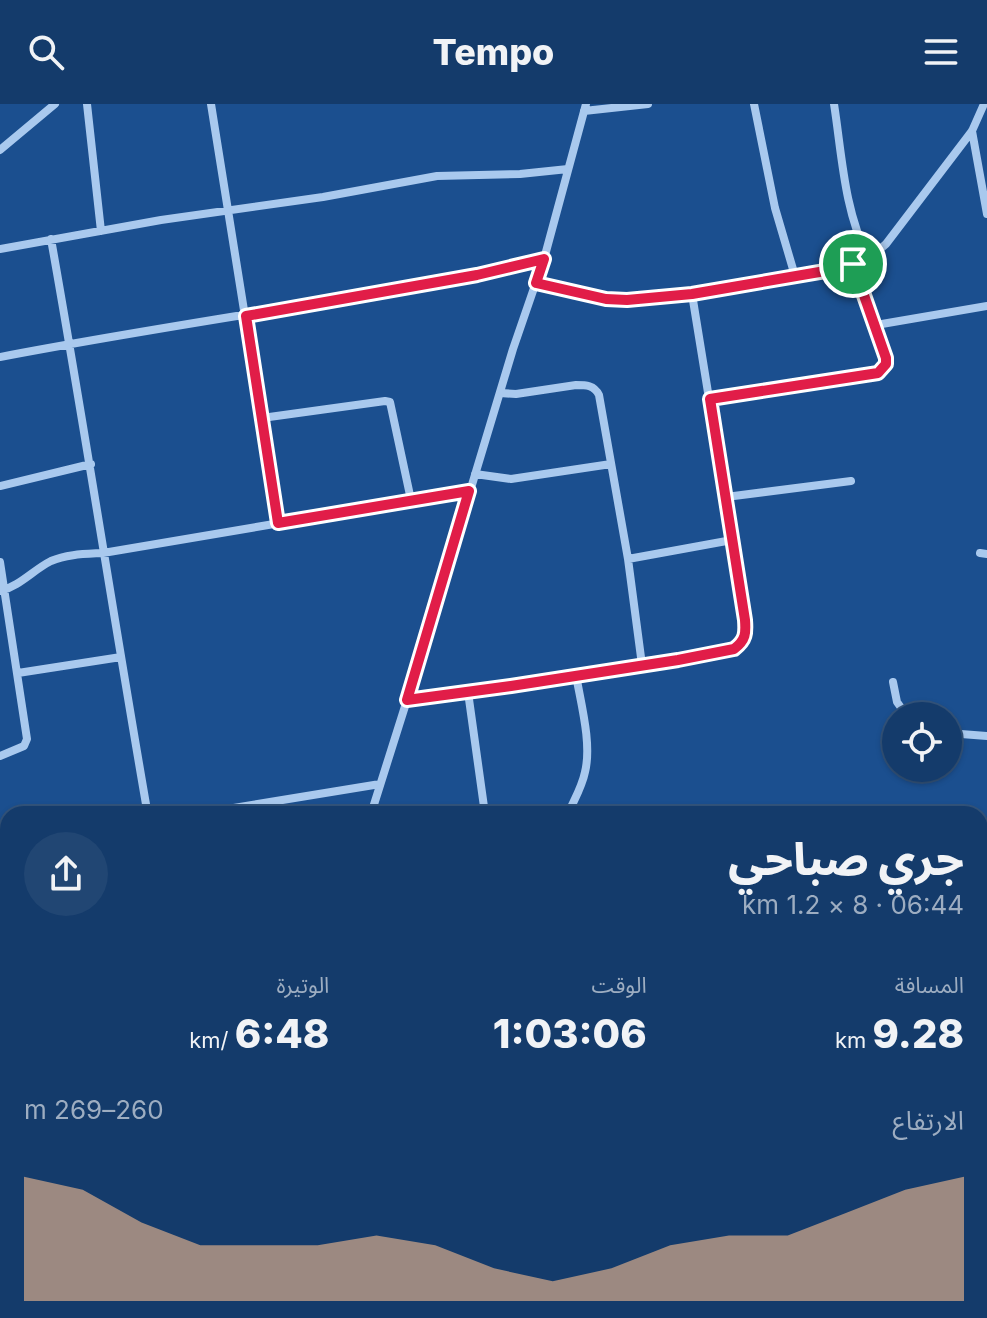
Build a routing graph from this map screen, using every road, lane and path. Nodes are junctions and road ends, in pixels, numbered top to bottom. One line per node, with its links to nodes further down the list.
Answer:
1 (55, 104): 10 (street)
2 (87, 104): 14 (street)
3 (211, 104): 12 (street)
4 (648, 104): 8 (street)
5 (754, 104): 20 (street)
6 (834, 104): 17 (street)
7 (984, 104): 9 (street)
8 (585, 107): 11 (street)
9 (972, 131): 13 (street); 17 (street)
10 (0, 150)
11 (568, 169): 12 (street); 18 (street)
12 (227, 210): 14 (street); 24 (street)
13 (987, 214)
14 (101, 231): 15 (street)
15 (51, 239): 16 (street); 26 (street)
16 (0, 249)
17 (868, 257): 19 (street)
18 (544, 259): 21 (street); 24 (street)
19 (853, 264): 20 (street); 25 (street)
20 (795, 276): 22 (street)
21 (536, 283): 22 (street); 28 (street)
22 (692, 294): 29 (street)
23 (987, 306): 25 (street)
24 (246, 316): 26 (street); 30 (street)
25 (876, 325): 29 (street)
26 (70, 344): 27 (street); 31 (street)
27 (0, 357)
28 (500, 393): 32 (street); 33 (street)
29 (710, 399): 37 (street)
30 (262, 418): 38 (street); 39 (street)
31 (91, 464): 35 (street); 41 (street)
32 (611, 464): 33 (street); 42 (street)
33 (475, 474): 36 (street)
34 (851, 481): 37 (street)
35 (0, 486)
36 (469, 491): 38 (street); 51 (street)
37 (726, 497): 40 (street)
38 (411, 500): 39 (street)
39 (278, 523): 41 (street)
40 (732, 540): 42 (street); 46 (street)
41 (103, 553): 44 (street); 45 (street)
42 (628, 559): 46 (street)
43 (0, 562): 44 (street)
44 (2, 591): 47 (street)
45 (121, 657): 47 (street); 57 (street)
46 (642, 665): 48 (street)
47 (18, 673): 55 (street)
48 (576, 675): 50 (street); 61 (street)
49 (893, 682): 52 (street)
50 (468, 692): 51 (street); 60 (street)
51 (407, 700): 56 (street)
52 (897, 702)
53 (962, 734): 54 (street)
54 (987, 736)
55 (0, 756)
56 (380, 784): 58 (street); 59 (street)
57 (146, 806)
58 (246, 806)
59 (373, 806)
60 (484, 806)
61 (572, 806)

